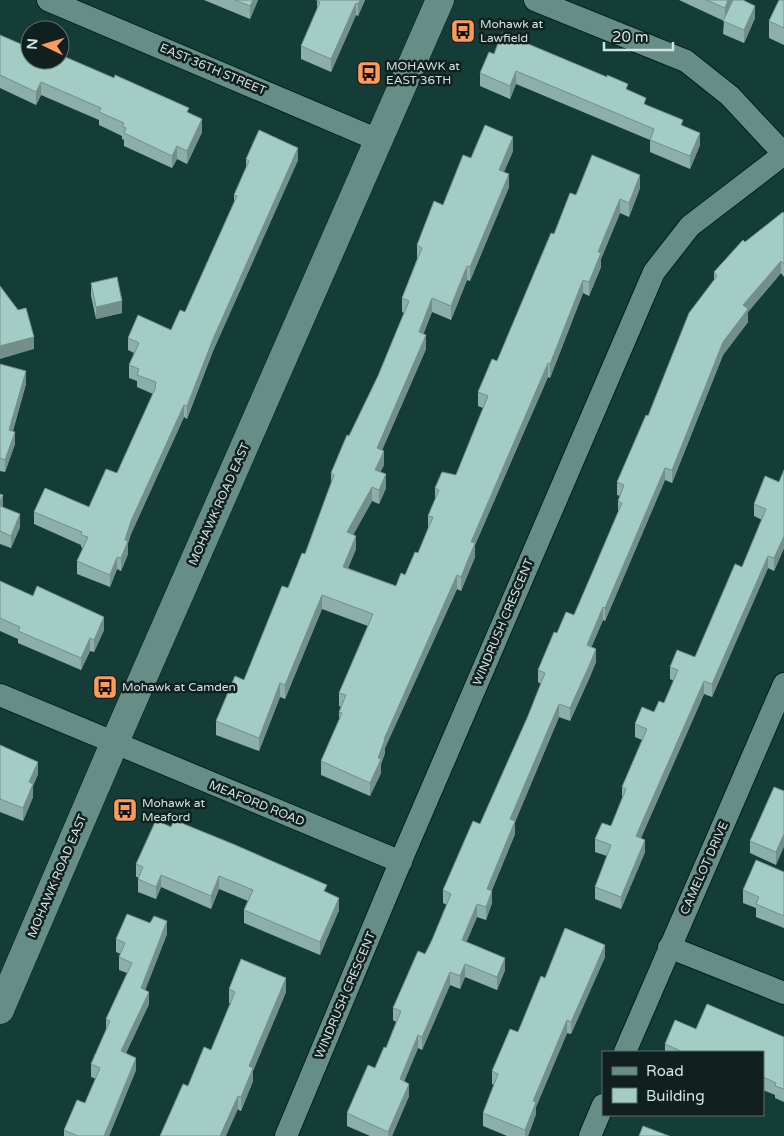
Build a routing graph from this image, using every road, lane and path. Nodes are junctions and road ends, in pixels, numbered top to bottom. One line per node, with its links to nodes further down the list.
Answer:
1 (48, 0): 4 (street, EAST 36TH STREET)
2 (440, 0): 4 (main road, MOHAWK ROAD EAST)
3 (535, 0): 5 (street)
4 (378, 140): 8 (main road, MOHAWK ROAD EAST)
5 (784, 154): 9 (street, WINDRUSH CRESCENT)
6 (784, 685): 10 (street, CAMELOT DRIVE)
7 (0, 695): 8 (street, MEAFORD ROAD)
8 (114, 744): 9 (street, MEAFORD ROAD); 12 (main road, MOHAWK ROAD EAST)
9 (400, 862): 15 (street, WINDRUSH CRESCENT)
10 (669, 947): 11 (street); 13 (street, CAMELOT DRIVE)
11 (784, 993)
12 (0, 1010)
13 (625, 1051)
14 (602, 1106): 16 (street)
15 (286, 1136)
16 (590, 1136)

